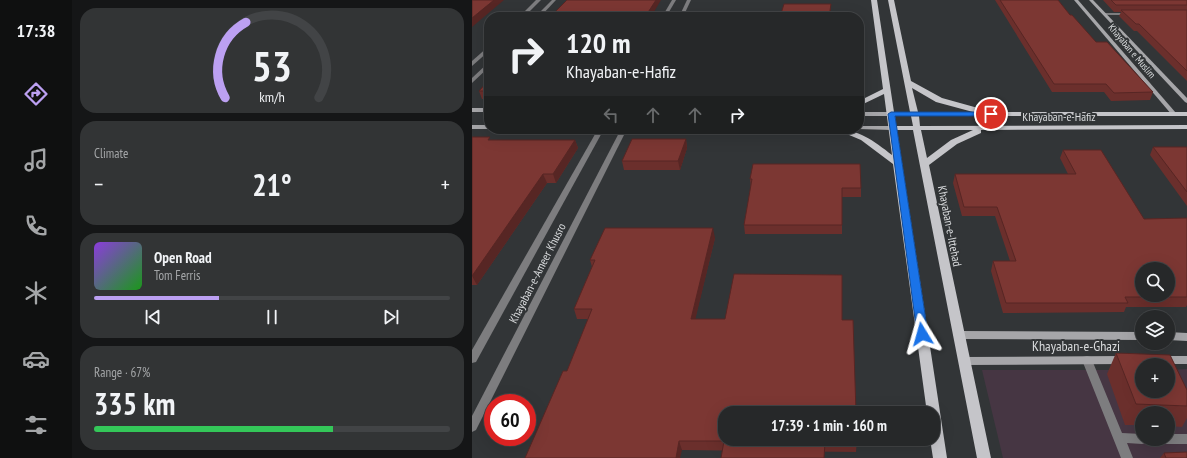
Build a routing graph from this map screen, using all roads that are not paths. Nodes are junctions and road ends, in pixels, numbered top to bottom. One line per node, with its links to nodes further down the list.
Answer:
1 (539, 0): 9 (street)
2 (554, 0): 10 (street)
3 (674, 0): 11 (street)
4 (689, 0): 12 (street)
5 (874, 0): 20 (main road)
6 (891, 0): 19 (main road, Khayaban-e-Ittehad)
7 (1076, 0): 29 (street, Khayaban e Muslim)
8 (1091, 0): 13 (street)
9 (526, 12)
10 (542, 12)
11 (667, 12)
12 (683, 12)
13 (1105, 14): 14 (street); 21 (street)
14 (1134, 14)
15 (484, 53): 16 (street)
16 (472, 64)
17 (484, 69): 18 (street)
18 (472, 81)
19 (909, 83): 27 (main road, Khayaban-e-Ittehad); 28 (main road)
20 (887, 90): 22 (main road); 26 (main road)
21 (1187, 101)
22 (864, 102)
23 (472, 110): 24 (street)
24 (484, 110)
25 (864, 114): 26 (street, Khayaban-e-Hafiz)
26 (891, 114): 27 (main road, Khayaban-e-Hafiz); 34 (main road)
27 (915, 114): 28 (main road, Khayaban-e-Hafiz); 35 (main road, Khayaban-e-Ittehad)
28 (991, 114): 29 (main road, Khayaban-e-Hafiz)
29 (1174, 114): 30 (main road, Khayaban-e-Hafiz)
30 (1187, 114)
31 (472, 128): 32 (street)
32 (484, 128)
33 (864, 128): 34 (street, Khayaban-e-Hafiz)
34 (892, 128): 35 (main road, Khayaban-e-Hafiz); 41 (main road)
35 (918, 128): 36 (main road, Khayaban-e-Hafiz); 42 (main road, Khayaban-e-Ittehad)
36 (985, 128): 37 (main road, Khayaban-e-Hafiz); 42 (main road)
37 (1187, 128)
38 (598, 134): 47 (street, Khayaban-e-Ameer Khusro)
39 (621, 134): 53 (street, Khayaban-e-Ameer Khusro)
40 (853, 134): 41 (main road)
41 (898, 163): 58 (main road)
42 (925, 164): 43 (main road, Khayaban-e-Ittehad)
43 (959, 336): 44 (street, Khayaban-e-Ghazi); 52 (main road, Khayaban-e-Ittehad)
44 (1135, 336)
45 (1175, 336): 46 (street)
46 (1187, 336)
47 (472, 359)
48 (1087, 360): 49 (street, Khayaban-e-Ghazi); 52 (street, Khayaban-e-Ghazi); 54 (street)
49 (1133, 360)
50 (1175, 360): 51 (street)
51 (1187, 360)
52 (964, 361): 59 (main road, Khayaban-e-Ittehad)
53 (472, 427)
54 (1119, 438): 55 (street); 60 (street)
55 (1135, 439)
56 (1175, 439): 57 (street)
57 (1187, 439)
58 (940, 458)
59 (984, 458)
60 (1127, 458)

